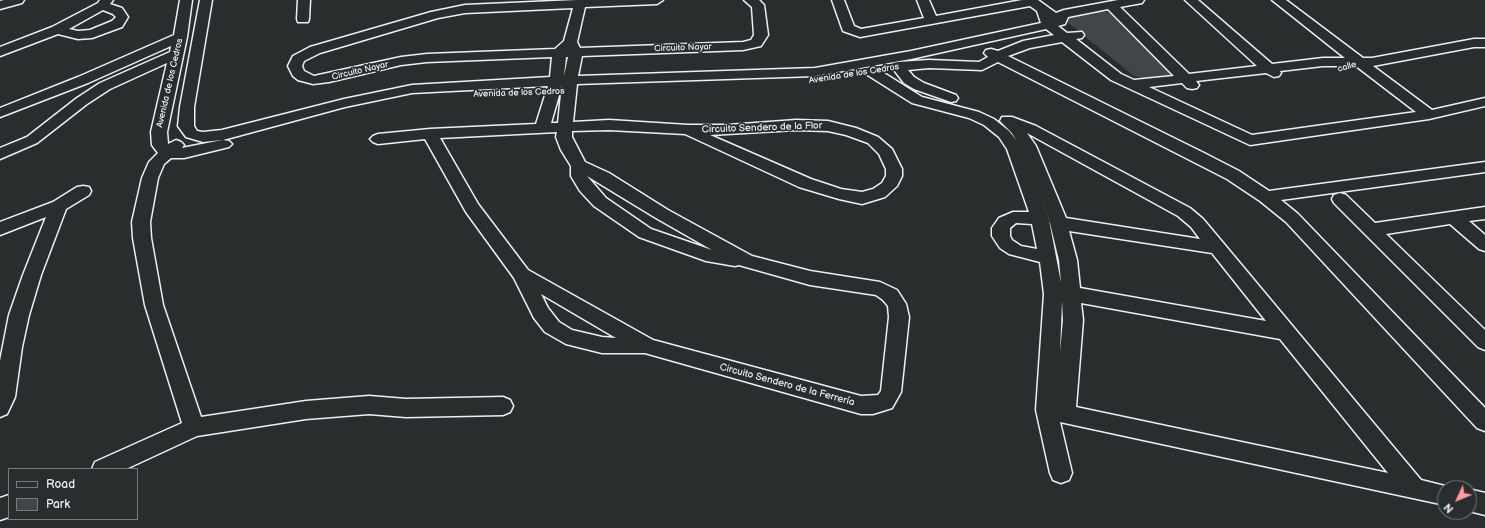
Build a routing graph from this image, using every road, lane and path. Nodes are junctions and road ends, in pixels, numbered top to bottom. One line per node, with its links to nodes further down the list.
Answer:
1 (18, 0): 15 (street)
2 (186, 0): 22 (street, Avenida de los Cedros)
3 (206, 0): 48 (street, Avenida de los Cedros)
4 (304, 0): 18 (street)
5 (657, 0): 14 (street, Circuito Nayar)
6 (750, 0): 25 (street, Circuito Nayar)
7 (838, 0): 19 (street)
8 (923, 0): 19 (street)
9 (1138, 0): 16 (street, Avenida de los Cedros)
10 (1191, 0): 33 (street)
11 (1278, 0): 30 (street)
12 (1031, 1): 17 (street, calle); 19 (street)
13 (105, 3): 20 (street); 20 (street)
14 (580, 4): 25 (street, Circuito Sendero de la Ferrería); 27 (street, Circuito Nayar)
15 (0, 5)
16 (1111, 5): 17 (street, Avenida de los Cedros); 35 (street)
17 (1051, 18): 21 (street, calle); 24 (street, Avenida de los Cedros)
18 (303, 20)
19 (931, 20)
20 (57, 30): 26 (street)
21 (1071, 36): 29 (street, Avenida de los Cedros); 39 (street, calle)
22 (180, 37): 28 (street, Avenida de los Cedros); 34 (street)
23 (1485, 43): 30 (street, calle)
24 (954, 46): 29 (street); 31 (street); 32 (street, Avenida de los Cedros)
25 (573, 47): 27 (street); 37 (street, Circuito Sendero de la Ferrería)
26 (0, 52)
27 (560, 52): 38 (street)
28 (175, 55): 36 (street); 52 (street, Avenida de los Cedros)
29 (999, 56): 31 (street, Avenida de los Cedros); 57 (street)
30 (1360, 63): 33 (street, calle); 43 (street)
31 (957, 66): 32 (street, Avenida de los Cedros)
32 (882, 67): 37 (street, Avenida de los Cedros); 40 (street); 40 (street)
33 (1273, 72): 35 (street, calle)
34 (93, 76): 36 (street); 42 (street)
35 (1189, 82): 39 (street, calle)
36 (108, 85): 53 (street)
37 (570, 86): 38 (street, Avenida de los Cedros); 45 (street, Circuito Sendero de la Ferrería)
38 (554, 87): 46 (street); 48 (street, Avenida de los Cedros); 52 (street, Avenida de los Cedros)
39 (1146, 87): 50 (street, calle); 50 (street, calle)
40 (932, 99): 44 (street); 62 (street)
41 (1485, 102): 43 (street, calle)
42 (0, 113)
43 (1429, 115): 50 (street, calle)
44 (1007, 120): 63 (street); 67 (street)
45 (564, 127): 46 (street, Circuito Sendero de la Flor); 47 (street, Circuito Sendero de la Flor); 54 (street, Circuito Sendero de la Ferrería)
46 (542, 129): 49 (street, Circuito Sendero de la Flor)
47 (688, 130): 47 (street, Circuito Sendero de la Flor)
48 (191, 134): 52 (street)
49 (430, 134): 51 (street, Circuito Sendero de la Flor); 70 (street, Circuito Sendero de la Ferrería)
50 (1268, 138)
51 (378, 139)
52 (166, 153): 79 (street)
53 (0, 154)
54 (579, 166): 69 (street, Circuito Sendero de la Ferrería); 69 (street, Circuito Sendero de la Ferrería)
55 (1485, 167): 57 (street)
56 (83, 191): 59 (street)
57 (1266, 197): 78 (street)
58 (1340, 199): 65 (street)
59 (59, 206): 64 (street); 76 (street)
60 (1485, 213): 61 (street)
61 (1454, 218): 65 (street); 66 (street)
62 (1040, 220): 68 (street); 68 (street)
63 (1059, 223): 67 (street); 71 (street)
64 (0, 229)
65 (1371, 230): 73 (street)
66 (1485, 245)
67 (1218, 248): 72 (street)
68 (1048, 257): 77 (street)
69 (746, 261): 74 (street, Circuito Sendero de la Ferrería)
70 (522, 275): 74 (street, Circuito Sendero de la Ferrería); 74 (street, Circuito Sendero de la Ferrería)
71 (1072, 294): 72 (street); 77 (street)
72 (1286, 332): 82 (street)
73 (1485, 342)
74 (647, 346)
75 (503, 406): 79 (street)
76 (0, 408)
77 (1056, 412): 81 (street); 82 (street)
78 (1485, 422)
79 (194, 427): 80 (street)
80 (104, 468)
81 (1062, 473)
82 (1414, 488): 83 (street)
83 (1437, 493)

